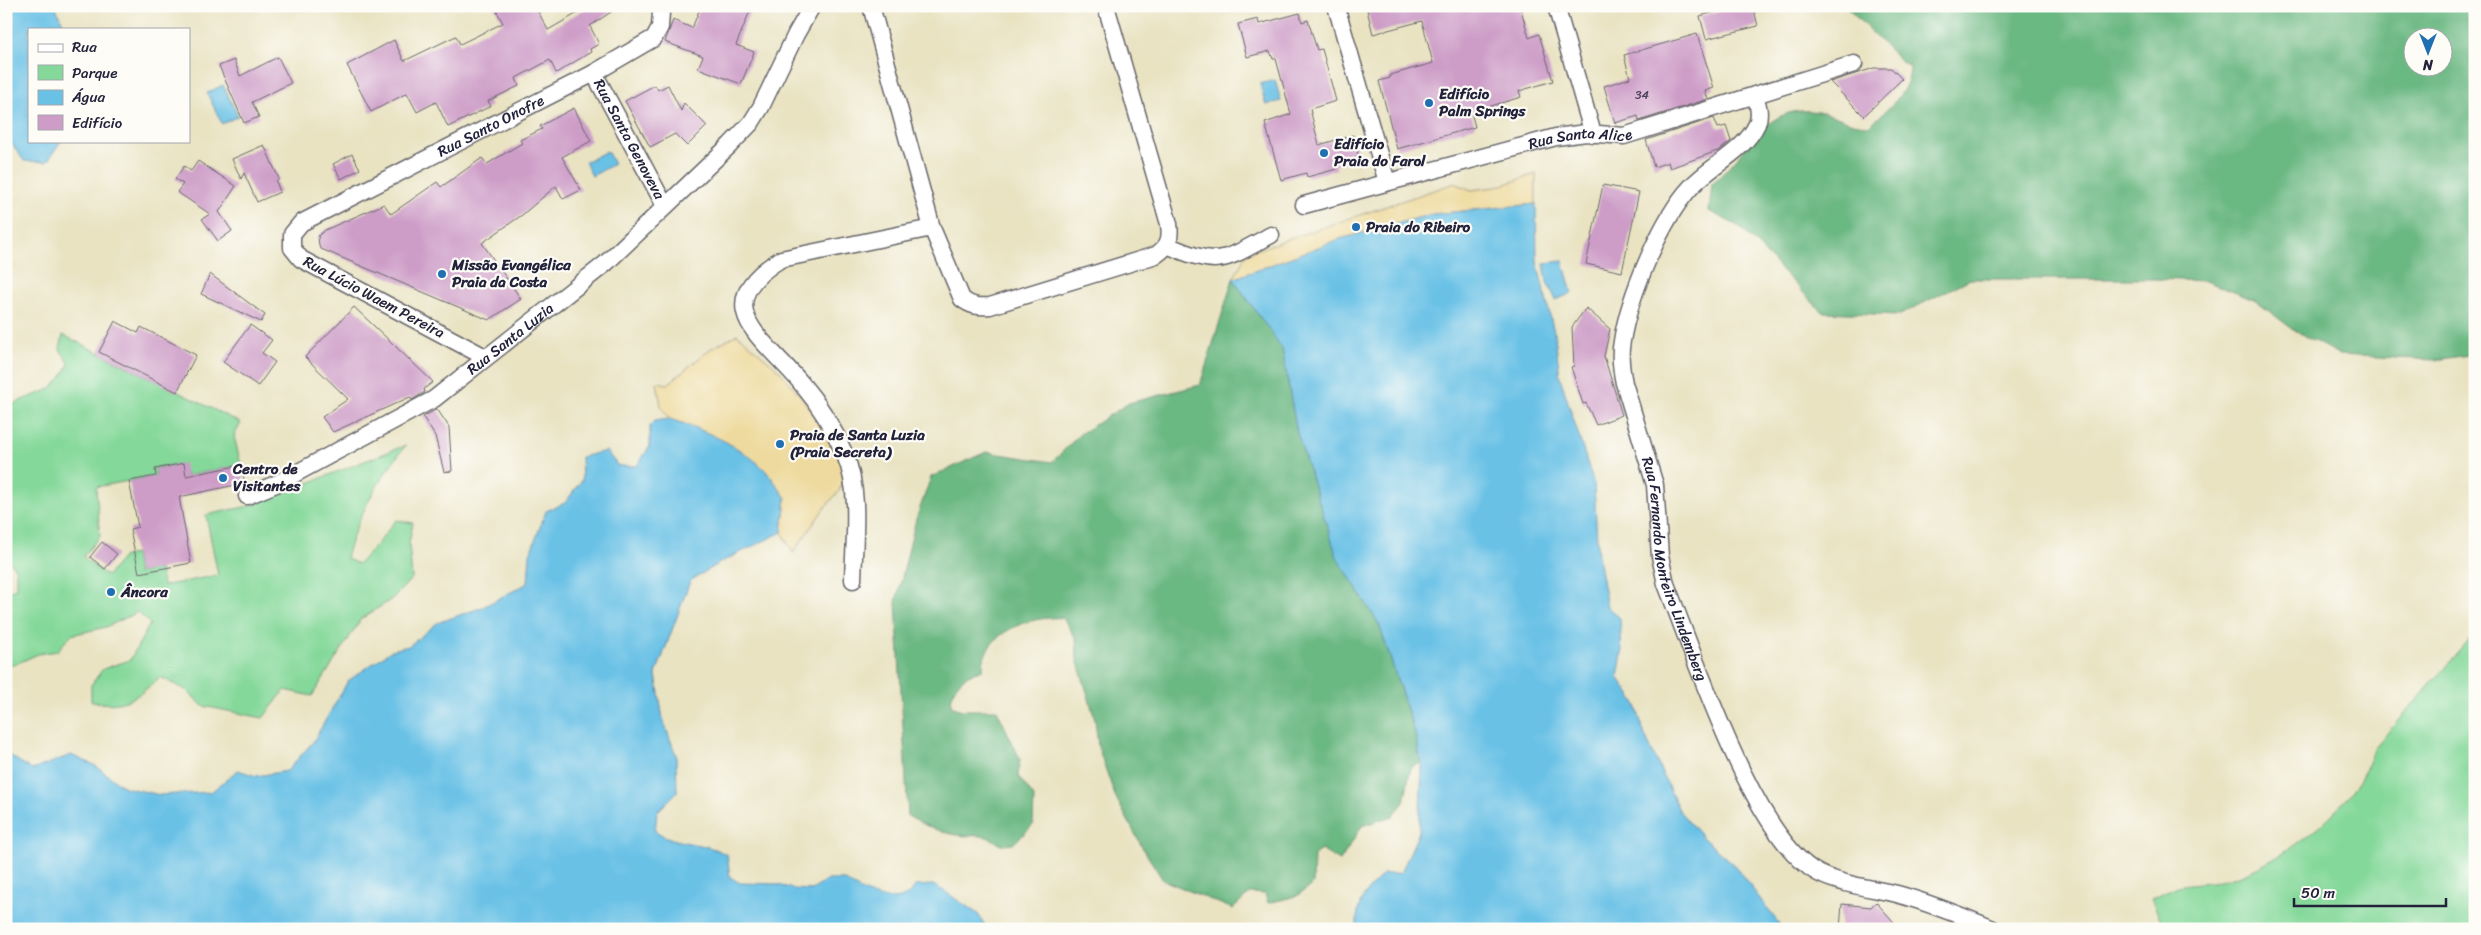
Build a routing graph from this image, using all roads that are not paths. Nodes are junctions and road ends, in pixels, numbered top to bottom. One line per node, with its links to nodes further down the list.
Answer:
1 (812, 6): 13 (street, Rua Santa Luzia)
2 (871, 6): 15 (street)
3 (1106, 6): 17 (street)
4 (1336, 6): 11 (street)
5 (1556, 6): 10 (street)
6 (661, 12): 8 (street, Rua Santo Onofre)
7 (1854, 64): 9 (street, Rua Santa Alice)
8 (594, 73): 13 (street, Rua Santa Genoveva); 14 (street, Rua Santo Onofre)
9 (1755, 95): 10 (street, Rua Santa Alice); 21 (street, Rua Fernando Monteiro Lindemberg)
10 (1593, 134): 11 (street, Rua Santa Alice)
11 (1388, 182): 12 (street, Rua Santa Alice)
12 (1304, 204)
13 (665, 206): 18 (street, Rua Santa Luzia)
14 (301, 223): 18 (street, Rua Lúcio Waem Pereira)
15 (932, 228): 17 (street); 20 (street)
16 (1271, 235): 17 (street)
17 (1168, 245)
18 (485, 357): 19 (street, Rua Santa Luzia)
19 (247, 496)
20 (853, 580)
21 (1993, 929)

